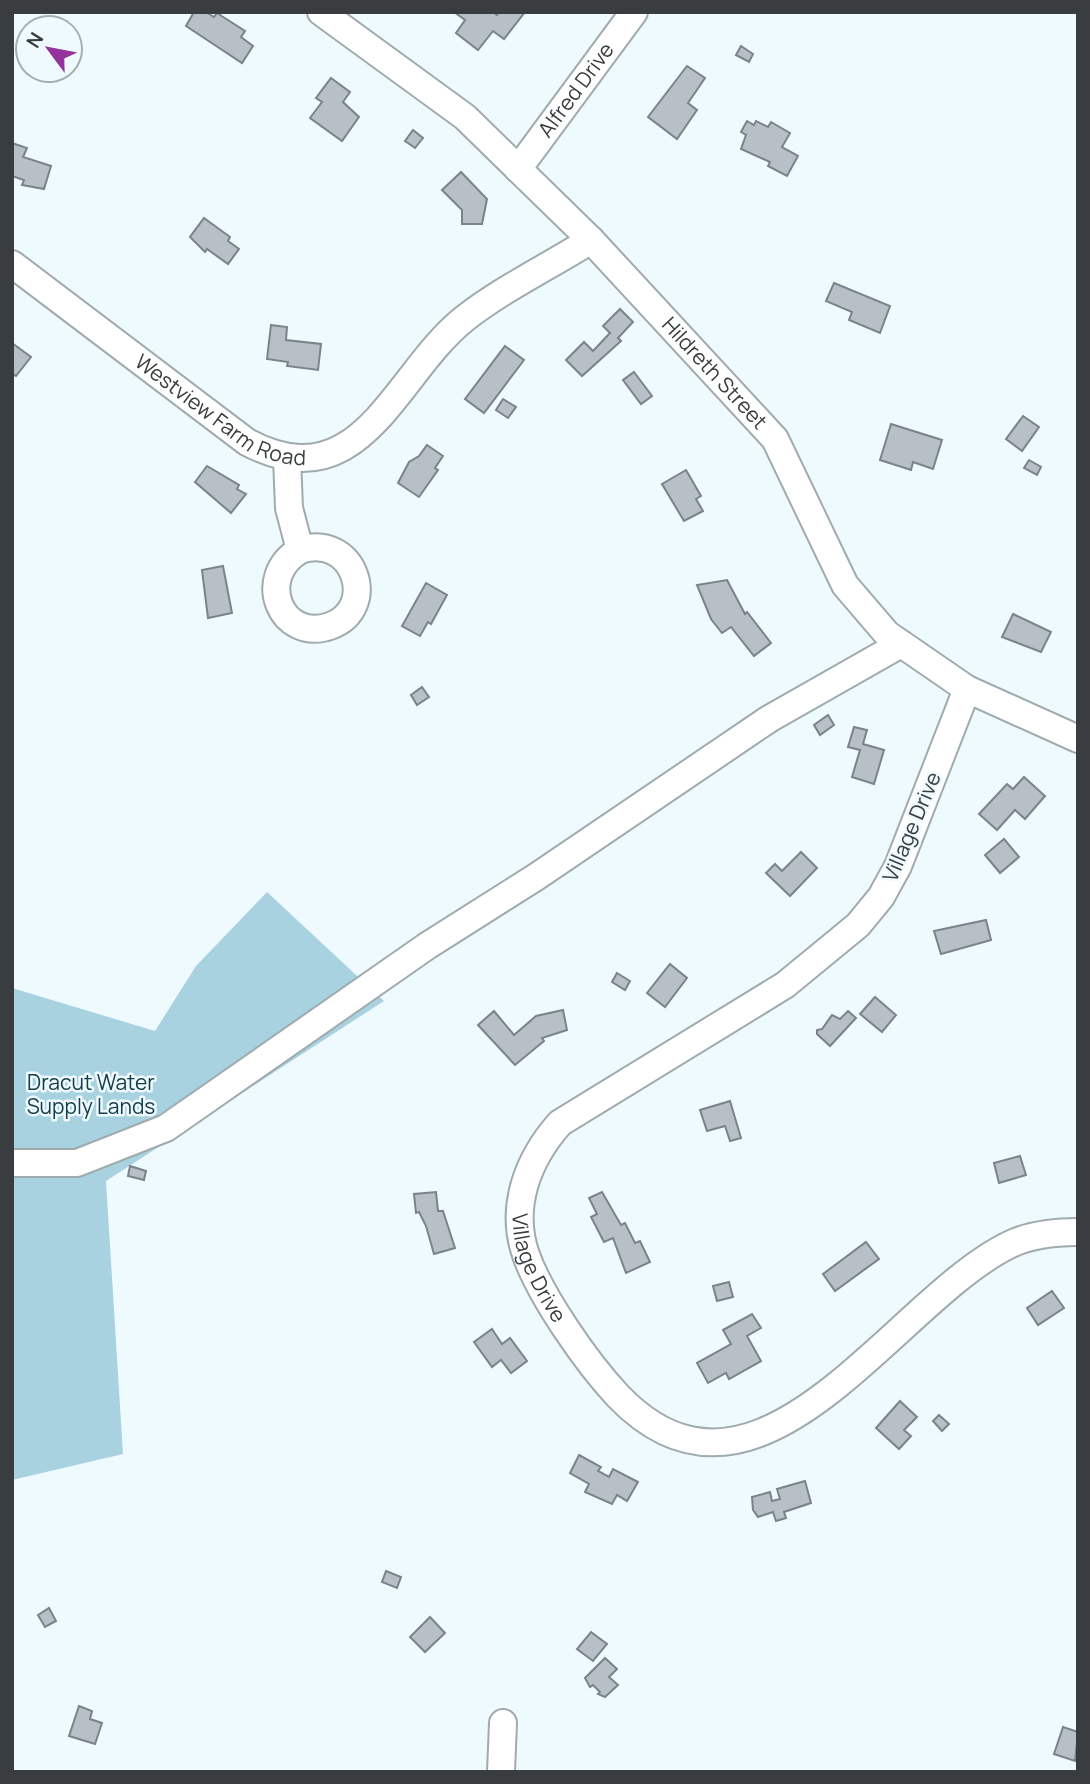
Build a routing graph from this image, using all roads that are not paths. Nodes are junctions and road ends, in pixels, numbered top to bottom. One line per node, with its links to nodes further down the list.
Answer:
1 (321, 12): 3 (street, Hildreth Street)
2 (634, 12): 3 (street, Alfred Drive)
3 (518, 169): 4 (street, Hildreth Street)
4 (591, 240): 6 (street, Westview Farm Road); 8 (street, Hildreth Street)
5 (12, 264): 6 (street, Westview Farm Road)
6 (287, 458): 7 (street)
7 (300, 550)
8 (901, 644): 9 (street, Hildreth Street); 11 (street)
9 (967, 689): 10 (street, Hildreth Street); 12 (street, Village Drive)
10 (1078, 739)
11 (12, 1163)
12 (1078, 1232)
13 (503, 1723): 14 (street)
14 (501, 1772)

